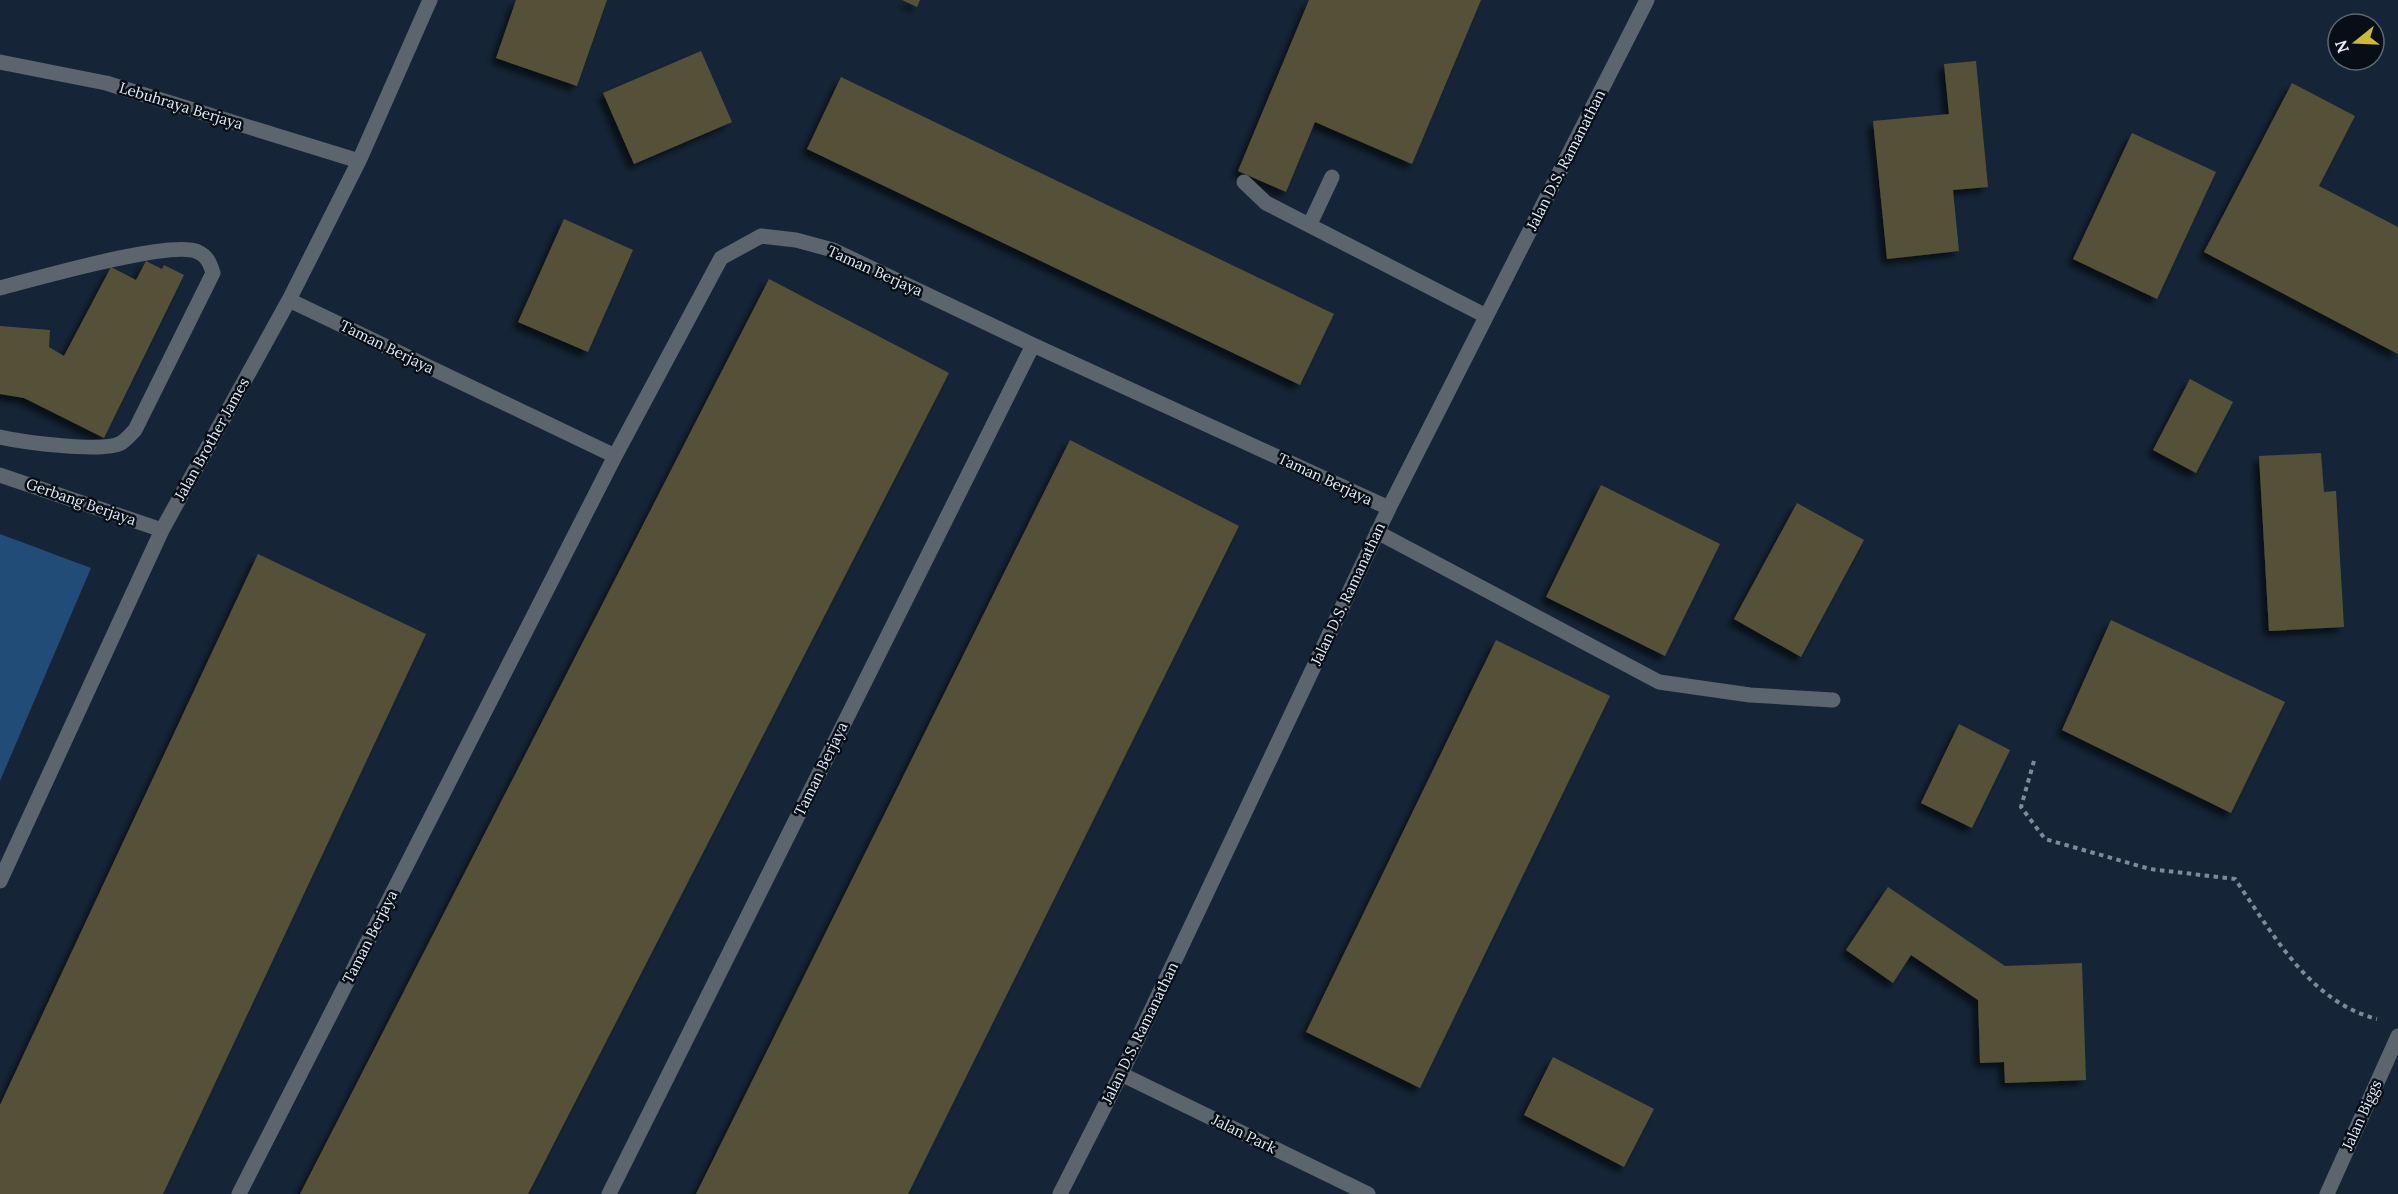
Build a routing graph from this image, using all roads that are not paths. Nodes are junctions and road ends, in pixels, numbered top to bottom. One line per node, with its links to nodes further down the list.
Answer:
1 (430, 0): 4 (street, Jalan Brother James)
2 (1647, 0): 10 (street, Jalan D.S. Ramanathan)
3 (0, 62): 4 (street, Lebuhraya Berjaya)
4 (359, 161): 9 (street, Jalan Brother James)
5 (1332, 177): 7 (street)
6 (1244, 182): 7 (street)
7 (1310, 224): 10 (street)
8 (0, 288): 12 (street)
9 (288, 300): 13 (street, Taman Berjaya); 16 (street, Jalan Brother James)
10 (1486, 316): 15 (street, Jalan D.S. Ramanathan)
11 (1033, 345): 13 (street, Taman Berjaya); 15 (street, Taman Berjaya); 23 (street, Taman Berjaya)
12 (0, 437)
13 (615, 456): 22 (street, Taman Berjaya)
14 (0, 475): 16 (street, Gerbang Berjaya)
15 (1389, 508): 17 (street, Jalan D.S. Ramanathan)
16 (162, 530): 19 (street, Jalan Brother James)
17 (1377, 532): 18 (street); 21 (street, Jalan D.S. Ramanathan)
18 (1833, 700)
19 (0, 881)
20 (2398, 1036): 26 (street, Jalan Biggs)
21 (1121, 1074): 24 (street, Jalan D.S. Ramanathan); 25 (street, Jalan Park)
22 (239, 1194)
23 (609, 1194)
24 (1060, 1194)
25 (1368, 1194)
26 (2327, 1194)

